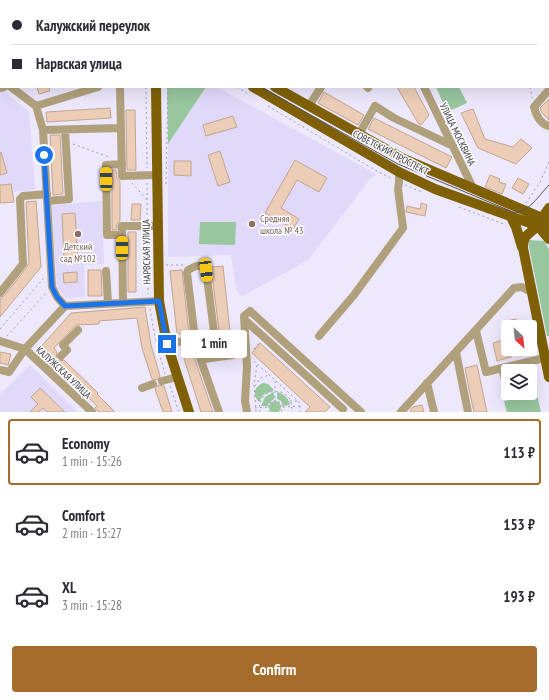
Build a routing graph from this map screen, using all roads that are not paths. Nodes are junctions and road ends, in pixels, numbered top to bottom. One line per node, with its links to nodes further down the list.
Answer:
1 (13, 88): 10 (street)
2 (95, 88): 10 (street)
3 (120, 88): 13 (street)
4 (156, 88): 20 (main road, НАРВСКАЯ УЛИЦА)
5 (255, 88): 19 (main road, СОВЕТСКИЙ ПРОСПЕКТ)
6 (277, 88): 11 (main road, СОВЕТСКИЙ ПРОСПЕКТ)
7 (320, 88): 11 (street)
8 (424, 88): 17 (street, УЛИЦА МОСКВИНА)
9 (549, 90): 12 (street)
10 (36, 106): 14 (street)
11 (309, 106): 16 (main road, СОВЕТСКИЙ ПРОСПЕКТ)
12 (549, 126)
13 (121, 128): 15 (street); 18 (street)
14 (43, 130): 15 (street); 22 (street)
15 (65, 130): 22 (street)
16 (360, 134): 17 (street); 21 (main road, СОВЕТСКИЙ ПРОСПЕКТ)
17 (453, 146): 21 (street, УЛИЦА МОСКВИНА)
18 (122, 164): 20 (street); 28 (street)
19 (398, 172): 24 (main road, СОВЕТСКИЙ ПРОСПЕКТ); 41 (street)
20 (156, 176): 26 (main road, НАРВСКАЯ УЛИЦА)
21 (474, 190): 25 (main road, СОВЕТСКИЙ ПРОСПЕКТ)
22 (47, 198): 33 (street); 37 (street)
23 (549, 208): 25 (main road)
24 (511, 217): 25 (main road, СОВЕТСКИЙ ПРОСПЕКТ); 30 (main road)
25 (543, 222): 27 (main road, СОВЕТСКИЙ ПРОСПЕКТ); 29 (main road); 30 (main road)
26 (157, 226): 28 (street); 34 (main road, НАРВСКАЯ УЛИЦА)
27 (549, 230)
28 (122, 235): 35 (street)
29 (549, 239)
30 (523, 248): 32 (main road)
31 (106, 271): 36 (street)
32 (531, 292): 40 (street); 43 (main road)
33 (0, 293)
34 (159, 301): 35 (street); 45 (main road, НАРВСКАЯ УЛИЦА)
35 (123, 302): 36 (street)
36 (108, 303): 37 (street)
37 (65, 306): 46 (street)
38 (244, 320): 64 (street); 65 (street); 69 (street)
39 (78, 330): 50 (street)
40 (476, 331): 47 (street); 55 (street)
41 (319, 336)
42 (195, 339): 45 (street); 48 (street); 51 (street)
43 (545, 340): 52 (main road)
44 (1, 341): 46 (street, КАЛУЖСКАЯ УЛИЦА)
45 (167, 344): 58 (main road, НАРВСКАЯ УЛИЦА)
46 (25, 349): 56 (street); 57 (street, КАЛУЖСКАЯ УЛИЦА)
47 (456, 352): 61 (street); 73 (street)
48 (199, 355): 51 (street); 68 (street)
49 (233, 355): 51 (street)
50 (61, 356)
51 (211, 358)
52 (545, 358): 54 (street); 59 (main road)
53 (54, 363): 57 (street)
54 (519, 364)
55 (501, 368)
56 (0, 370)
57 (48, 370): 66 (street, КАЛУЖСКАЯ УЛИЦА)
58 (177, 377): 60 (street); 67 (main road, НАРВСКАЯ УЛИЦА)
59 (549, 377)
60 (162, 381)
61 (427, 383): 71 (street); 72 (street)
62 (153, 384): 63 (street)
63 (142, 388)
64 (349, 401): 65 (street); 70 (street)
65 (342, 411)
66 (92, 412)
67 (189, 412)
68 (219, 412)
69 (247, 412)
70 (361, 412)
71 (401, 412)
72 (434, 412)
73 (468, 412)

